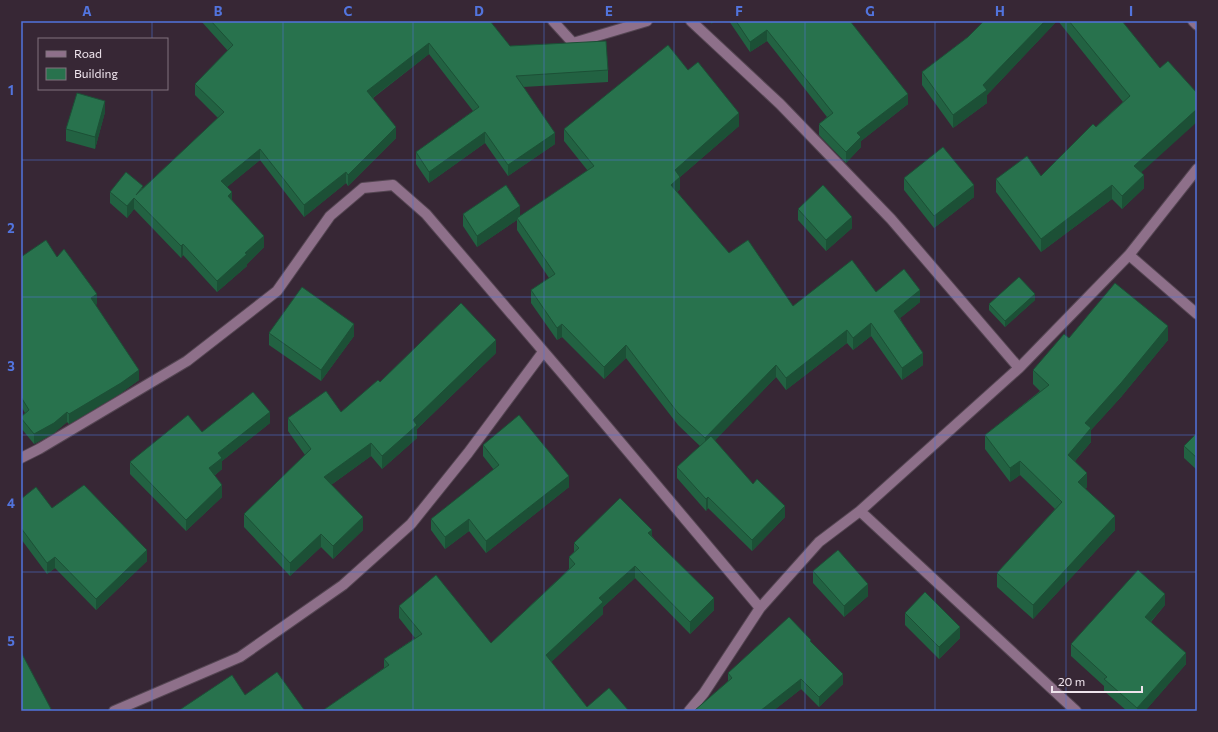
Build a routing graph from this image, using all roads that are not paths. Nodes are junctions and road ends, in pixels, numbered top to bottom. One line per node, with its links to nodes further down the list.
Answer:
1 (553, 21): 2 (street)
2 (647, 21)
3 (691, 21): 10 (street)
4 (1192, 21): 5 (street)
5 (1197, 25)
6 (1197, 169): 7 (street)
7 (1129, 255): 8 (street); 10 (street)
8 (1197, 314)
9 (543, 352): 11 (street); 13 (street); 14 (street)
10 (1019, 368): 12 (street)
11 (21, 458)
12 (860, 511): 13 (street); 16 (street)
13 (760, 608): 15 (street)
14 (114, 711)
15 (690, 711)
16 (1076, 711)

